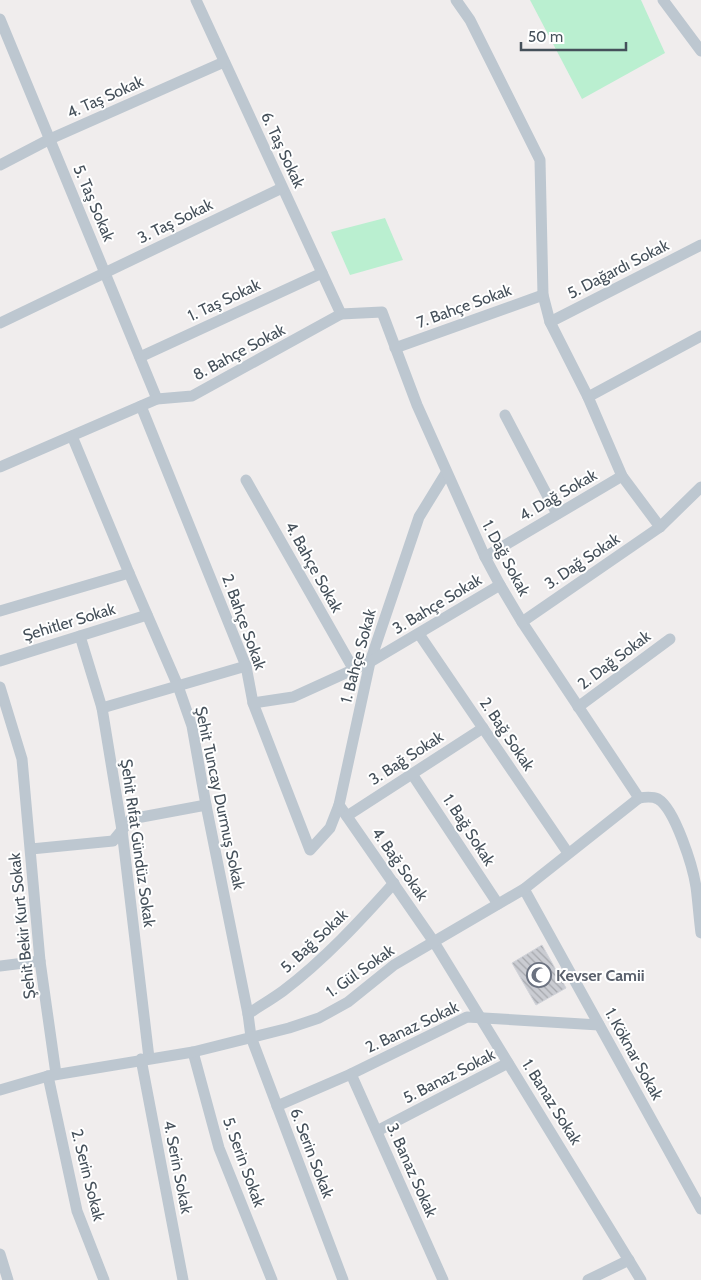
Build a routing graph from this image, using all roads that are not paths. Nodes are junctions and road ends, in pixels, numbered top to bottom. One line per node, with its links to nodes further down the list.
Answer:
1 (196, 0): 6 (street, 6. Taş Sokak)
2 (456, 0): 13 (street)
3 (663, 0): 5 (street)
4 (0, 19): 7 (street, 5. Taş Sokak)
5 (701, 51)
6 (224, 62): 7 (street, 4. Taş Sokak); 9 (street, 6. Taş Sokak)
7 (50, 139): 8 (street, 4. Taş Sokak); 11 (street, 5. Taş Sokak)
8 (0, 165)
9 (282, 188): 11 (street, 3. Taş Sokak); 12 (street, 6. Taş Sokak)
10 (701, 245): 16 (street, 5. Dağardı Sokak)
11 (105, 273): 17 (street, 3. Taş Sokak); 20 (street, 5. Taş Sokak)
12 (322, 273): 15 (street, 6. Taş Sokak); 20 (street, 1. Taş Sokak)
13 (543, 295): 16 (street); 19 (street, 7. Bahçe Sokak)
14 (382, 312): 15 (street, 8. Bahçe Sokak); 19 (street, 1. Dağ Sokak)
15 (341, 314): 22 (street, 8. Bahçe Sokak)
16 (550, 322): 21 (street)
17 (0, 323)
18 (701, 336): 21 (street)
19 (395, 348): 27 (street, 1. Dağ Sokak)
20 (140, 357): 22 (street, 5. Taş Sokak)
21 (588, 397): 28 (street)
22 (157, 399): 23 (street, 8. Bahçe Sokak)
23 (141, 406): 25 (street, 8. Bahçe Sokak); 44 (street, 2. Bahçe Sokak)
24 (505, 415): 31 (street)
25 (72, 436): 26 (street, 8. Bahçe Sokak); 34 (street, Şehit Tuncay Durmuş Sokak)
26 (0, 467)
27 (446, 472): 33 (street, 1. Dağ Sokak); 43 (street, 1. Bahçe Sokak)
28 (622, 476): 31 (street, 4. Dağ Sokak); 32 (street)
29 (246, 480): 45 (street, 4. Bahçe Sokak)
30 (701, 487): 32 (street, 3. Dağ Sokak)
31 (557, 514): 33 (street, 4. Dağ Sokak)
32 (660, 527): 38 (street, 3. Dağ Sokak)
33 (485, 556): 35 (street, 1. Dağ Sokak)
34 (128, 573): 36 (street); 37 (street, Şehit Tuncay Durmuş Sokak)
35 (500, 585): 38 (street, 1. Dağ Sokak); 39 (street, 3. Bahçe Sokak)
36 (0, 611)
37 (147, 615): 40 (street, Şehitler Sokak); 46 (street, Şehit Tuncay Durmuş Sokak)
38 (522, 622): 49 (street, 1. Dağ Sokak)
39 (419, 634): 43 (street, 3. Bahçe Sokak); 51 (street, 2. Bağ Sokak)
40 (80, 636): 42 (street, Şehitler Sokak); 50 (street, Şehit Rıfat Gündüz Sokak)
41 (670, 639): 49 (street, 2. Dağ Sokak)
42 (0, 661)
43 (370, 662): 45 (street, 3. Bahçe Sokak); 55 (street, 1. Bahçe Sokak)
44 (246, 666): 46 (street); 48 (street, 2. Bahçe Sokak)
45 (354, 670): 48 (street, 3. Bahçe Sokak)
46 (178, 686): 50 (street); 54 (street, Şehit Tuncay Durmuş Sokak)
47 (0, 687): 58 (street, Şehit Bekir Kurt Sokak)
48 (253, 703): 59 (street, 2. Bahçe Sokak)
49 (578, 707): 53 (street, 1. Dağ Sokak)
50 (102, 708): 57 (street, Şehit Rıfat Gündüz Sokak)
51 (484, 728): 52 (street, 3. Bağ Sokak); 60 (street, 2. Bağ Sokak)
52 (412, 774): 56 (street, 3. Bağ Sokak); 64 (street, 1. Bağ Sokak)
53 (639, 798): 60 (street, 1. Gül Sokak); 62 (street)
54 (206, 805): 57 (street); 69 (street, Şehit Tuncay Durmuş Sokak)
55 (339, 805): 56 (street, 4. Bağ Sokak); 59 (street, 1. Bahçe Sokak)
56 (347, 816): 61 (street, 4. Bağ Sokak)
57 (122, 830): 58 (street); 74 (street, Şehit Rıfat Gündüz Sokak)
58 (31, 849): 67 (street, Şehit Bekir Kurt Sokak)
59 (310, 850)
60 (568, 853): 63 (street, 1. Gül Sokak)
61 (394, 883): 66 (street, 4. Bağ Sokak); 69 (street, 5. Bağ Sokak)
62 (698, 885): 65 (street)
63 (524, 889): 64 (street, 1. Gül Sokak); 71 (street, 1. Köknar Sokak)
64 (498, 904): 66 (street, 1. Gül Sokak)
65 (701, 933)
66 (434, 942): 70 (street, 1. Banaz Sokak); 72 (street, 1. Gül Sokak)
67 (40, 961): 68 (street); 77 (street, Şehit Bekir Kurt Sokak)
68 (0, 966)
69 (248, 1014): 72 (street, Şehit Tuncay Durmuş Sokak)
70 (481, 1019): 71 (street, 2. Banaz Sokak); 75 (street, 1. Banaz Sokak); 76 (street, 2. Banaz Sokak)
71 (599, 1025): 81 (street, 1. Köknar Sokak)
72 (251, 1037): 73 (street, 1. Gül Sokak); 79 (street, 6. Serin Sokak)
73 (192, 1052): 74 (street, 1. Gül Sokak); 87 (street, 5. Serin Sokak)
74 (145, 1059): 77 (street, 1. Gül Sokak); 86 (street, 4. Serin Sokak)
75 (508, 1063): 80 (street, 5. Banaz Sokak); 83 (street, 1. Banaz Sokak)
76 (351, 1074): 79 (street, 2. Banaz Sokak); 80 (street, 3. Banaz Sokak)
77 (52, 1075): 78 (street, 1. Gül Sokak); 85 (street, 2. Serin Sokak)
78 (0, 1090)
79 (277, 1106): 88 (street, 6. Serin Sokak)
80 (377, 1131): 89 (street, 3. Banaz Sokak)
81 (701, 1209)
82 (0, 1254): 84 (street)
83 (630, 1260): 90 (street); 91 (street, 1. Banaz Sokak)
84 (8, 1280)
85 (104, 1280)
86 (183, 1280)
87 (272, 1280)
88 (343, 1280)
89 (443, 1280)
90 (588, 1280)
91 (641, 1280)

